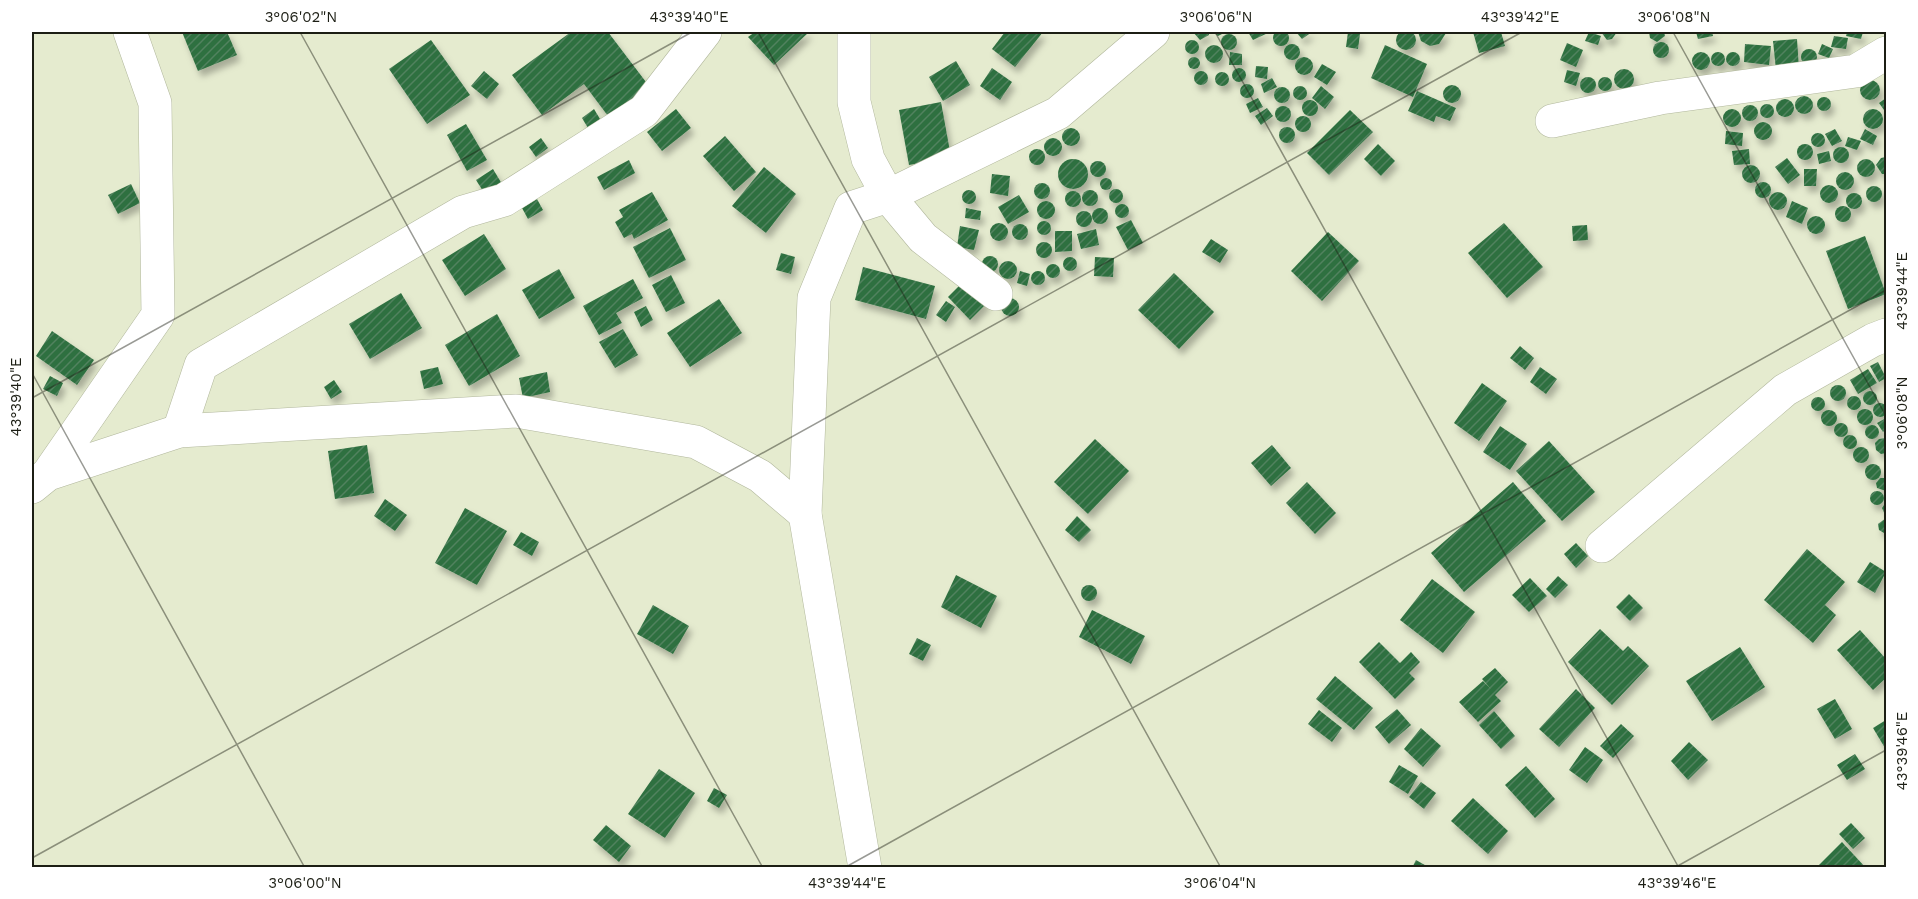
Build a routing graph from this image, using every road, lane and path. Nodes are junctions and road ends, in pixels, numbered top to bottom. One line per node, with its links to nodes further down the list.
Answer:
1 (130, 32): 11 (street)
2 (705, 32): 10 (street)
3 (854, 32): 7 (street)
4 (1153, 32): 7 (street)
5 (1887, 52): 6 (street)
6 (1552, 121)
7 (888, 196): 8 (street); 12 (street)
8 (996, 294)
9 (1887, 335): 13 (street)
10 (179, 431): 11 (street); 12 (street)
11 (40, 480)
12 (805, 514): 14 (street)
13 (1602, 546)
14 (869, 865)

